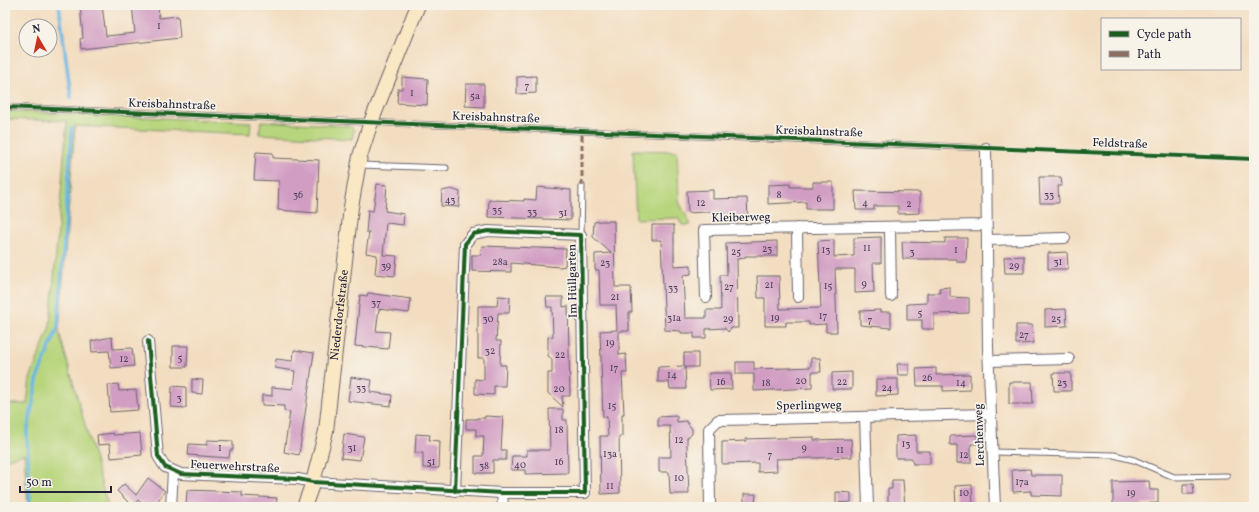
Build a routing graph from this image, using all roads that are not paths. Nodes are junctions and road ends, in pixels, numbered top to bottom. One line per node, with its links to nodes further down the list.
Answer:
1 (418, 5): 3 (main road, Niederdorfstraße)
2 (5, 107): 3 (lane, Kreisbahnstraße)
3 (371, 122): 4 (lane, Kreisbahnstraße); 5 (main road, Niederdorfstraße)
4 (986, 148): 8 (street, Lerchenweg)
5 (359, 165): 6 (lane); 25 (main road, Niederdorfstraße)
6 (446, 168)
7 (582, 186): 11 (lane)
8 (986, 224): 9 (street, Kleiberweg); 13 (street, Lerchenweg)
9 (890, 227): 10 (street, Kleiberweg); 14 (street)
10 (797, 228): 15 (street, Kleiberweg); 16 (street)
11 (581, 235): 26 (street, Im Hüllgarten); 27 (street, Im Hüllgarten)
12 (1065, 238): 13 (street)
13 (987, 240): 19 (street, Lerchenweg)
14 (891, 296)
15 (706, 297)
16 (798, 297)
17 (148, 341): 23 (street, Feuerwehrstraße)
18 (1069, 359): 19 (street)
19 (989, 361): 20 (street, Lerchenweg)
20 (991, 414): 21 (street, Sperlingweg); 22 (street, Lerchenweg)
21 (865, 417): 33 (street, Sperlingweg); 34 (street)
22 (992, 452): 24 (lane); 35 (street, Lerchenweg)
23 (173, 471): 25 (street, Feuerwehrstraße); 30 (street, Feuerwehrstraße)
24 (1227, 476)
25 (313, 482): 26 (street, Im Hüllgarten); 31 (main road, Niederdorfstraße)
26 (455, 491): 27 (street, Im Hüllgarten)
27 (502, 492): 32 (street)
28 (5, 505): 29 (lane)
29 (10, 507)
30 (171, 507)
31 (304, 507)
32 (503, 507)
33 (710, 507)
34 (868, 507)
35 (995, 507)

